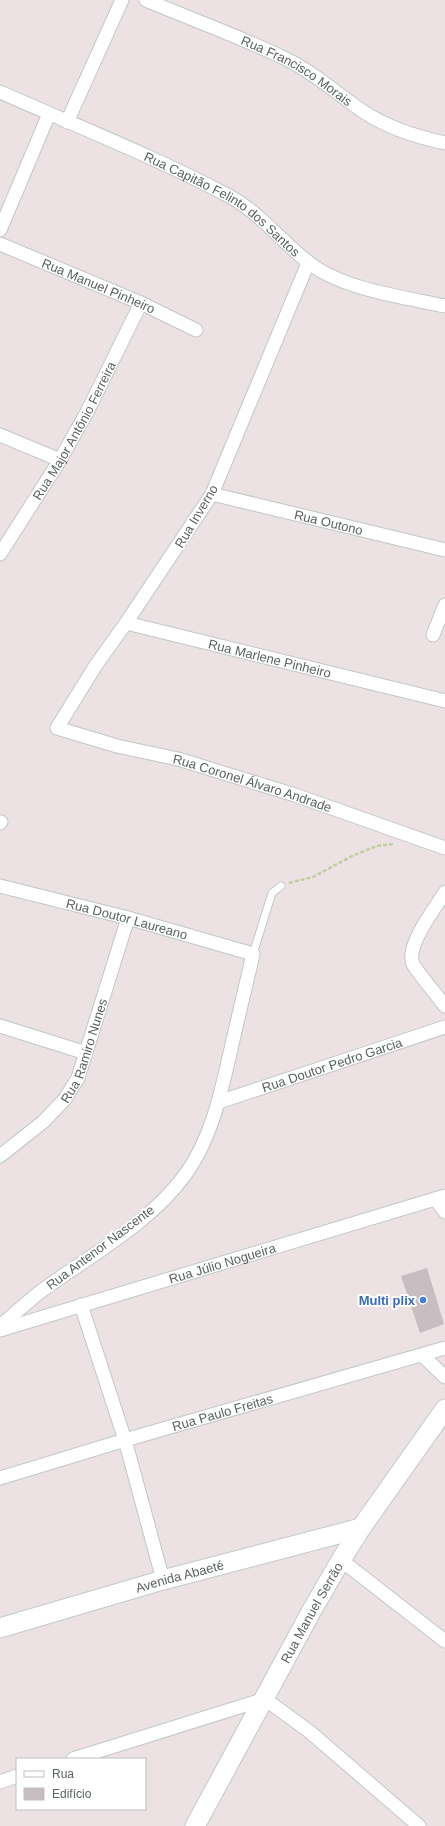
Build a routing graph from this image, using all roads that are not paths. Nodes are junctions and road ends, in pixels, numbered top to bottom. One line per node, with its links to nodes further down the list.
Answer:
1 (122, 0): 5 (street)
2 (146, 0): 6 (street, Rua Francisco Morais)
3 (0, 92): 4 (street, Rua Capitão Felinto dos Santos)
4 (49, 114): 5 (street, Rua Capitão Felinto dos Santos); 7 (street)
5 (67, 122): 9 (street, Rua Capitão Felinto dos Santos)
6 (445, 143)
7 (0, 230)
8 (0, 244): 10 (street, Rua Manuel Pinheiro)
9 (308, 263): 11 (street, Rua Capitão Felinto dos Santos); 15 (street, Rua Inverno)
10 (141, 303): 12 (street, Rua Manuel Pinheiro); 14 (street, Rua Major Antônio Ferreira)
11 (445, 306)
12 (196, 330)
13 (0, 435): 14 (street)
14 (60, 460): 17 (street, Rua Major Antônio Ferreira)
15 (212, 494): 16 (street, Rua Outono); 19 (street, Rua Inverno)
16 (445, 550)
17 (0, 554)
18 (445, 605): 20 (street)
19 (126, 623): 21 (street, Rua Marlene Pinheiro); 22 (street, Rua Inverno)
20 (433, 635)
21 (445, 701)
22 (57, 728): 23 (street, Rua Coronel Álvaro Andrade)
23 (445, 848)
24 (0, 886): 27 (street, Rua Doutor Laureano)
25 (281, 886): 28 (lane)
26 (445, 892): 29 (street)
27 (128, 918): 28 (street, Rua Doutor Laureano); 32 (street, Rua Ramiro Nunes)
28 (253, 954): 33 (street, Rua Antenor Nascente)
29 (445, 1006)
30 (0, 1026): 32 (street)
31 (445, 1027): 33 (street, Rua Doutor Pedro Garcia)
32 (86, 1053): 34 (street, Rua Ramiro Nunes)
33 (219, 1102): 38 (street, Rua Antenor Nascente)
34 (0, 1156)
35 (440, 1197): 36 (street); 37 (street, Rua Júlio Nogueira)
36 (445, 1212)
37 (81, 1305): 39 (street, Rua Júlio Nogueira); 44 (street)
38 (0, 1326)
39 (0, 1330)
40 (445, 1348): 41 (street, Rua Paulo Freitas)
41 (422, 1355): 42 (street); 44 (street, Rua Paulo Freitas)
42 (445, 1377)
43 (445, 1409): 46 (street, Rua Manuel Serrão)
44 (124, 1440): 45 (street, Rua Paulo Freitas); 48 (street)
45 (0, 1478)
46 (361, 1528): 47 (street, Rua Manuel Serrão); 48 (street, Avenida Abaeté)
47 (341, 1560): 50 (street); 51 (street, Rua Manuel Serrão)
48 (163, 1580): 49 (street, Avenida Abaeté)
49 (0, 1628)
50 (445, 1641)
51 (265, 1699): 52 (street); 55 (street, Rua Manuel Serrão); 56 (street)
52 (76, 1758)
53 (16, 1776): 54 (street)
54 (0, 1782)
55 (195, 1826)
56 (419, 1826)

